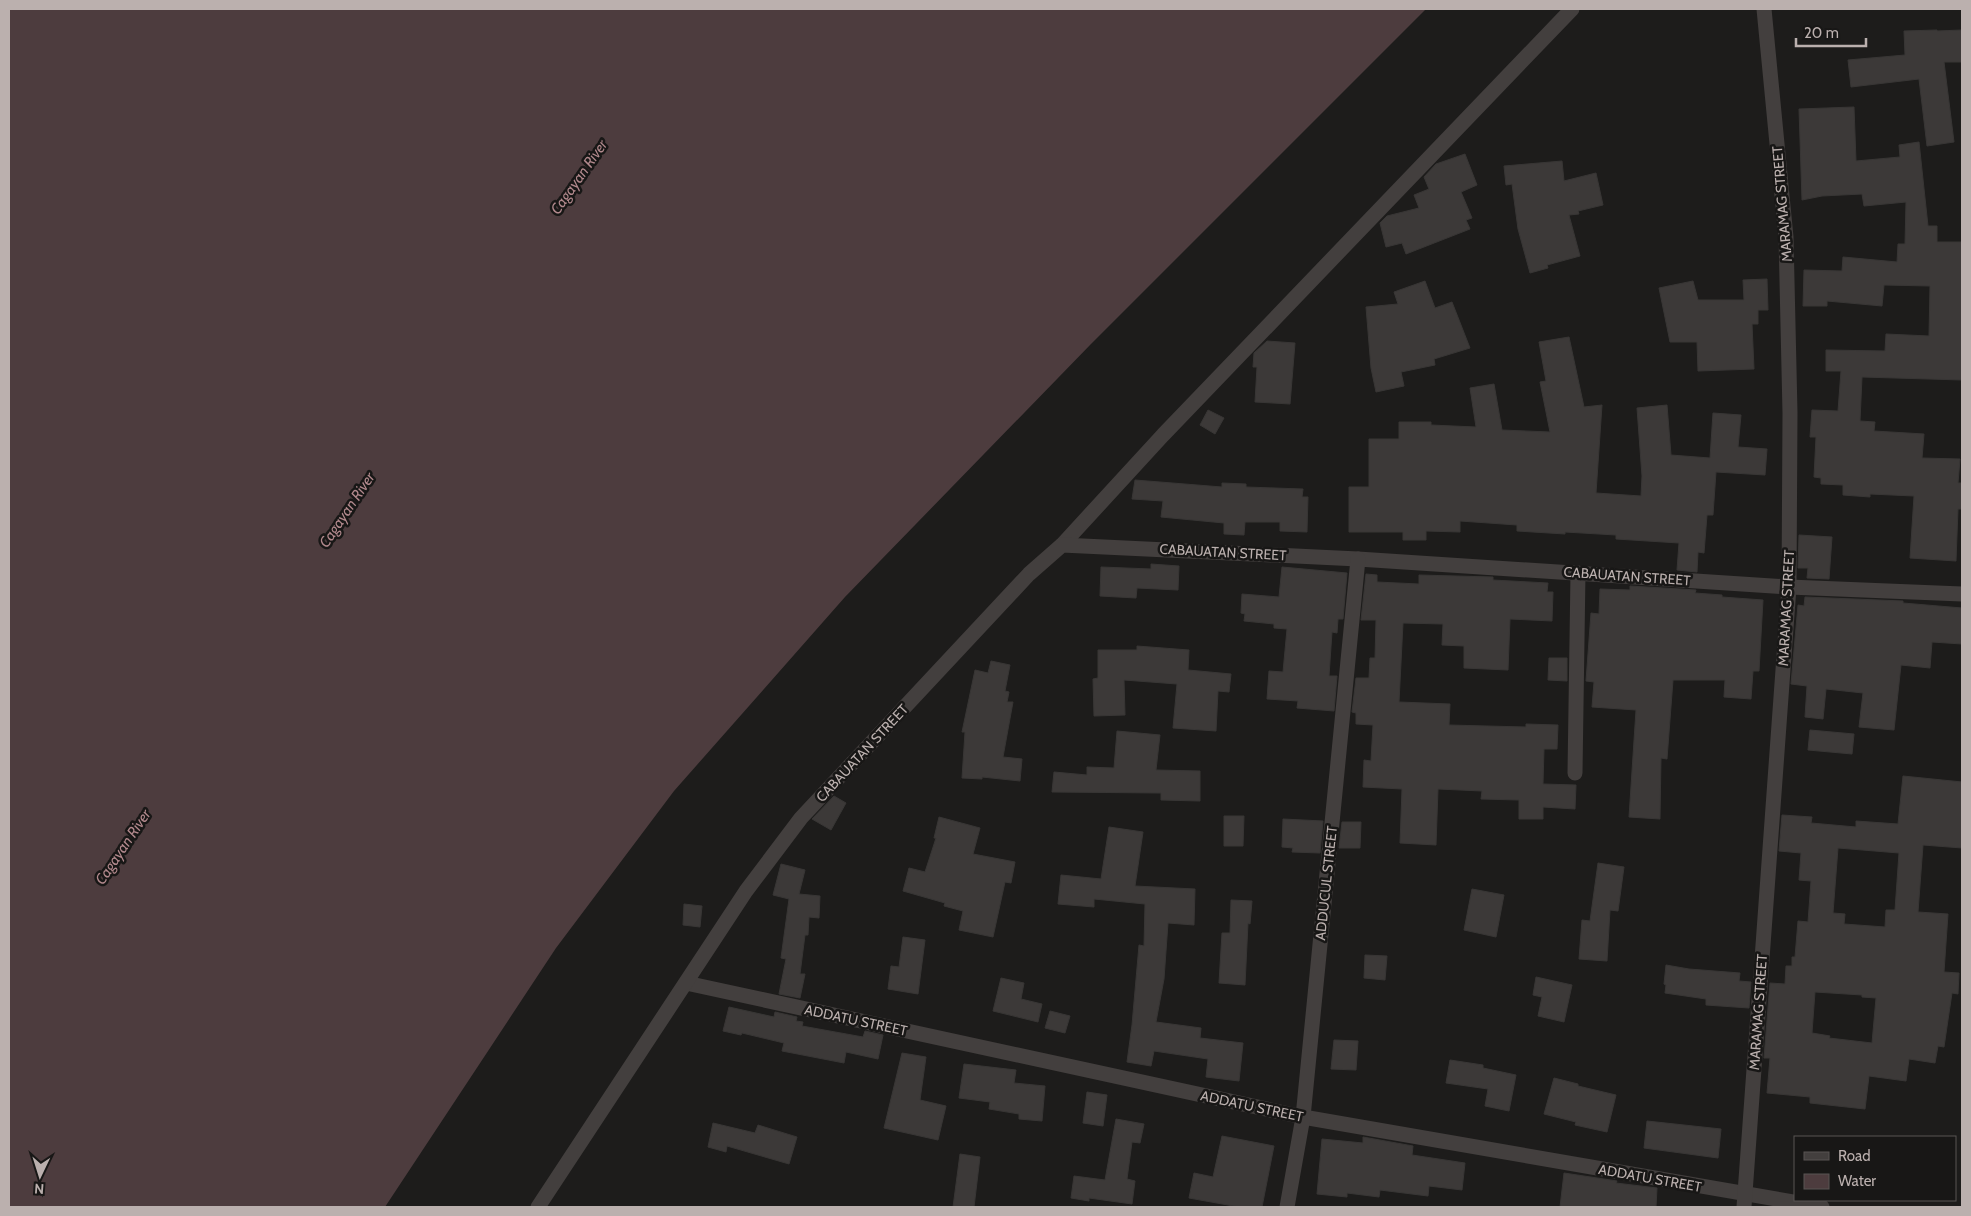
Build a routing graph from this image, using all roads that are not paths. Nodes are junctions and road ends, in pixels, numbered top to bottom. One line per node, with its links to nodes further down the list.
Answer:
1 (1572, 9): 3 (street)
2 (1764, 9): 6 (street, MARAMAG STREET)
3 (1062, 545): 4 (street, CABAUATAN STREET); 9 (street, CABAUATAN STREET)
4 (1358, 559): 5 (street, CABAUATAN STREET); 10 (street, ADDUCUL STREET)
5 (1578, 573): 6 (street, CABAUATAN STREET); 8 (street)
6 (1789, 587): 7 (street, CABAUATAN STREET); 11 (street, MARAMAG STREET)
7 (1962, 594)
8 (1575, 773)
9 (686, 983): 10 (street, ADDATU STREET); 12 (street, CABAUATAN STREET)
10 (1303, 1118): 11 (street, ADDATU STREET); 13 (street, ADDUCUL STREET)
11 (1744, 1201): 14 (street, ADDATU STREET)
12 (538, 1207)
13 (1287, 1207)
14 (1822, 1207)

